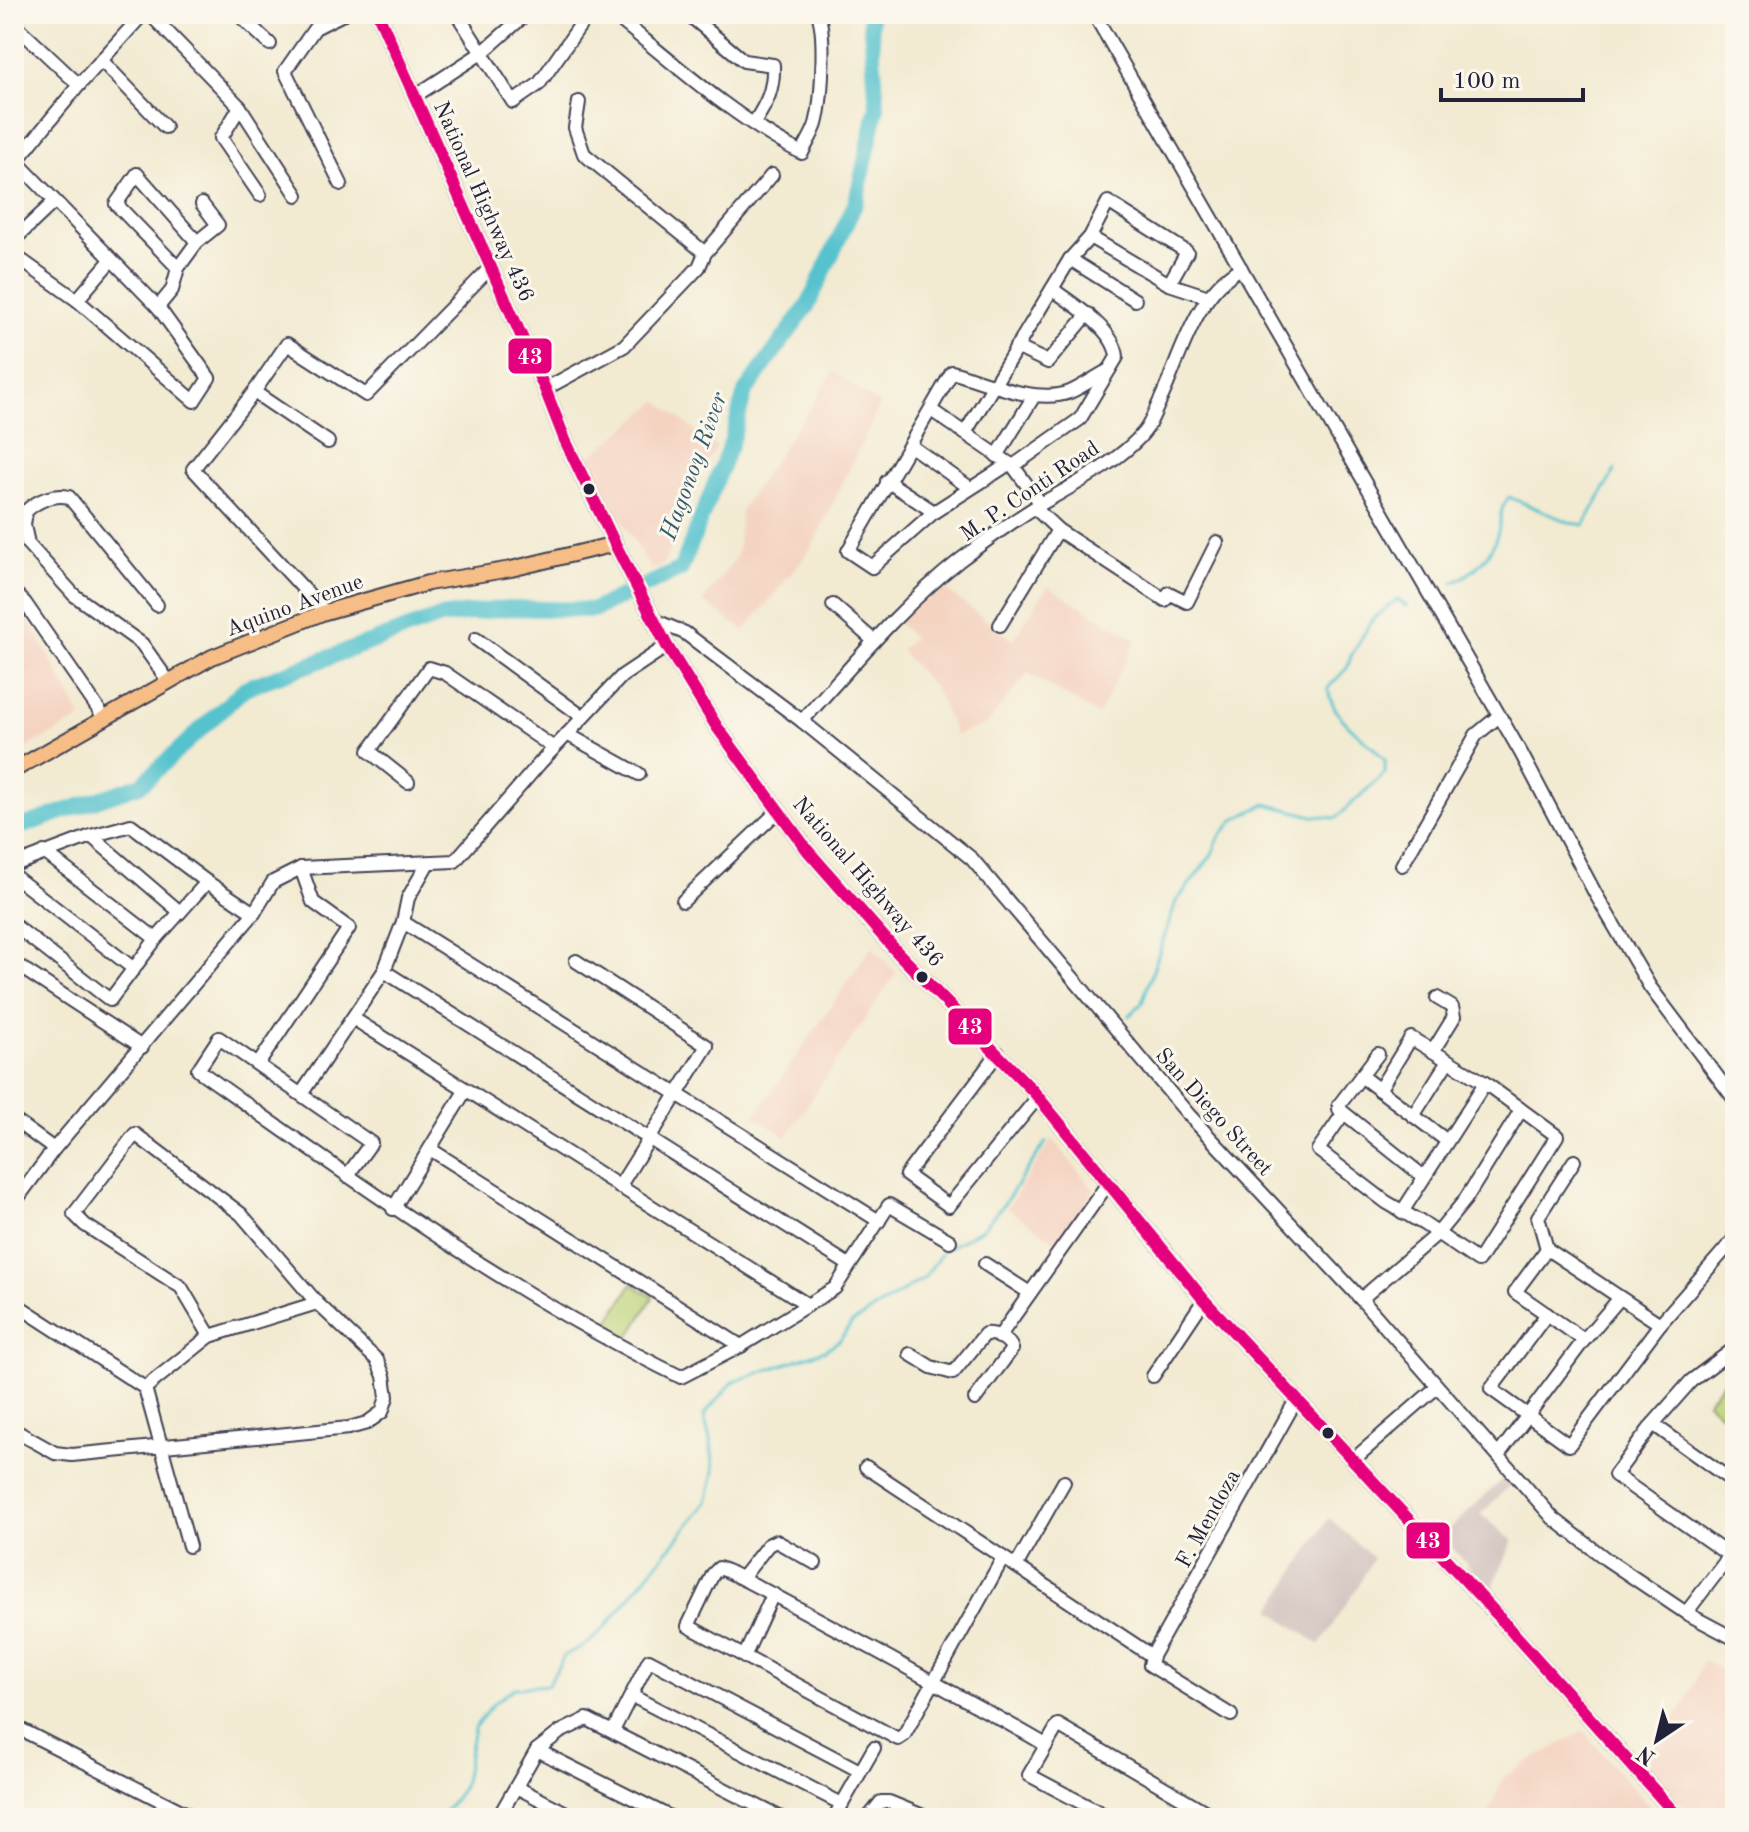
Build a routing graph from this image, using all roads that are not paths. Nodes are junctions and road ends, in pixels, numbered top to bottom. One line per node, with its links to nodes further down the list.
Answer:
1 (143, 14): 16 (street)
2 (150, 14): 20 (street)
3 (238, 14): 14 (street)
4 (343, 14): 27 (street)
5 (378, 14): 18 (main road, National Highway 436)
6 (457, 14): 15 (street)
7 (526, 14): 15 (street)
8 (588, 14): 15 (street)
9 (613, 14): 21 (street)
10 (688, 14): 21 (street)
11 (818, 14): 21 (street)
12 (1094, 14): 41 (street)
13 (14, 24): 17 (street)
14 (270, 44)
15 (483, 52): 18 (street)
16 (101, 60): 17 (street); 22 (street)
17 (79, 85): 24 (street)
18 (415, 96): 40 (main road, National Highway 436)
19 (579, 102): 35 (street)
20 (240, 107): 28 (street); 29 (street)
21 (754, 123)
22 (165, 127)
23 (14, 136): 24 (street)
24 (29, 146): 25 (street)
25 (15, 163): 30 (street)
26 (772, 175): 35 (street)
27 (341, 184)
28 (260, 195)
29 (297, 195)
30 (54, 202): 33 (street); 38 (street)
31 (202, 204): 34 (street)
32 (1090, 237): 37 (street); 42 (street); 42 (street)
33 (14, 240)
34 (197, 242): 39 (street); 39 (street)
35 (705, 253): 52 (street)
36 (14, 255): 45 (street)
37 (1070, 259): 43 (street); 46 (street)
38 (111, 260): 45 (street); 47 (street)
39 (178, 268): 47 (street)
40 (490, 268): 52 (main road, National Highway 436); 53 (street)
41 (1241, 268): 44 (street, M. P. Conti Road); 78 (street)
42 (1169, 284): 44 (street)
43 (1052, 289): 48 (street); 49 (street)
44 (1209, 297): 63 (street, M. P. Conti Road)
45 (77, 300): 47 (street)
46 (1135, 300)
47 (158, 307)
48 (1088, 314): 49 (street); 50 (street)
49 (1016, 347): 51 (street)
50 (1109, 370): 54 (street); 60 (street)
51 (993, 384): 54 (street); 55 (street); 56 (street)
52 (545, 389): 67 (main road, National Highway 436)
53 (254, 392): 57 (street); 71 (street)
54 (1034, 396): 59 (street)
55 (931, 410): 56 (street); 58 (street)
56 (965, 433): 59 (street)
57 (328, 442)
58 (911, 446): 61 (street); 62 (street)
59 (997, 456): 60 (street)
60 (1011, 465): 62 (street); 63 (street)
61 (887, 481): 64 (street); 64 (street)
62 (970, 488): 64 (street)
63 (1038, 506): 65 (street); 75 (street, M. P. Conti Road)
64 (934, 512)
65 (1058, 530): 66 (street); 73 (street)
66 (1217, 542)
67 (615, 544): 71 (main road, Aquino Avenue); 72 (main road, National Highway 436)
68 (14, 592): 80 (street)
69 (157, 605): 77 (street)
70 (833, 605): 75 (street)
71 (325, 612): 77 (main road, Aquino Avenue)
72 (656, 621): 76 (main road, National Highway 436); 81 (street, San Diego Street)
73 (1000, 625)
74 (476, 639): 79 (street)
75 (874, 641): 81 (street, M. P. Conti Road)
76 (667, 646): 79 (street); 87 (main road, National Highway 436)
77 (169, 682): 80 (main road, Aquino Avenue)
78 (1499, 716): 92 (street); 123 (street)
79 (583, 717): 82 (street)
80 (105, 719): 84 (main road, Aquino Avenue)
81 (802, 721): 148 (street, San Diego Street)
82 (567, 734): 83 (street); 85 (street)
83 (554, 748): 86 (street); 90 (street)
84 (14, 770)
85 (639, 774)
86 (408, 782)
87 (778, 811): 96 (street); 112 (main road, National Highway 436)
88 (91, 836): 89 (street); 95 (street); 97 (street)
89 (44, 852): 91 (street); 101 (street)
90 (428, 863): 93 (street); 99 (street)
91 (14, 865)
92 (1402, 865)
93 (301, 868): 98 (street); 115 (street)
94 (14, 876): 104 (street)
95 (207, 882): 97 (street); 98 (street)
96 (683, 901)
97 (180, 912): 101 (street)
98 (254, 913): 110 (street)
99 (403, 922): 105 (street); 121 (street)
100 (14, 925): 107 (street)
101 (156, 939): 104 (street)
102 (576, 961): 121 (street)
103 (14, 963): 108 (street)
104 (134, 969): 107 (street)
105 (384, 971): 109 (street); 128 (street)
106 (1437, 998): 111 (street)
107 (110, 1000): 108 (street)
108 (94, 1015): 110 (street)
109 (354, 1019): 119 (street); 120 (street)
110 (142, 1047): 130 (street)
111 (1433, 1051): 114 (street); 118 (street)
112 (998, 1053): 122 (main road, National Highway 436); 122 (street)
113 (1378, 1054): 116 (street)
114 (1448, 1061): 117 (street); 126 (street)
115 (259, 1063): 120 (street); 133 (street)
116 (1361, 1076): 118 (street); 125 (street)
117 (1485, 1083): 124 (street); 129 (street)
118 (1379, 1090): 126 (street)
119 (465, 1091): 131 (street); 136 (street)
120 (302, 1093): 133 (street)
121 (677, 1095): 128 (street); 140 (street)
122 (1038, 1097): 135 (main road, National Highway 436)
123 (1735, 1100)
124 (1521, 1110): 141 (street); 141 (street)
125 (1343, 1114): 134 (street); 139 (street)
126 (1413, 1116): 129 (street)
127 (14, 1120): 130 (street)
128 (648, 1140): 136 (street); 146 (street)
129 (1447, 1141): 134 (street)
130 (54, 1149): 137 (street)
131 (430, 1149): 138 (street); 159 (street)
132 (1574, 1161): 144 (street)
133 (347, 1176): 138 (street)
134 (1424, 1177): 139 (street)
135 (1109, 1182): 147 (street); 150 (main road, National Highway 436)
136 (619, 1187): 152 (street)
137 (14, 1203)
138 (393, 1209): 159 (street)
139 (1402, 1212): 141 (street)
140 (879, 1221): 143 (street); 146 (street)
141 (1438, 1233): 148 (street)
142 (1735, 1238): 155 (street)
143 (950, 1241)
144 (1547, 1249): 149 (street); 154 (street)
145 (985, 1264): 147 (street)
146 (849, 1265): 152 (street)
147 (1030, 1293): 157 (street)
148 (1361, 1299): 163 (street, San Diego Street)
149 (1619, 1299): 155 (street); 158 (street)
150 (1204, 1300): 162 (street); 166 (main road, National Highway 436)
151 (317, 1303): 156 (street); 156 (street); 170 (street)
152 (808, 1305): 159 (street)
153 (15, 1307): 164 (street)
154 (1547, 1314): 158 (street); 167 (street)
155 (1660, 1324): 167 (street)
156 (210, 1336): 164 (street)
157 (999, 1337): 161 (street); 165 (street)
158 (1584, 1340): 167 (street)
159 (741, 1346)
160 (1735, 1348): 168 (street)
161 (910, 1354)
162 (1153, 1376)
163 (1437, 1387): 171 (street, San Diego Street); 172 (street)
164 (145, 1388): 170 (street)
165 (975, 1399)
166 (1296, 1400): 172 (main road, National Highway 436); 185 (street, F. Mendoza)
167 (1528, 1415): 171 (street)
168 (1653, 1424): 175 (street); 177 (street)
169 (14, 1430): 170 (street)
170 (163, 1445): 176 (street)
171 (1499, 1454): 183 (street, San Diego Street)
172 (1353, 1460): 208 (main road, National Highway 436)
173 (866, 1467): 178 (street)
174 (1064, 1482): 180 (street)
175 (1735, 1483)
176 (189, 1546)
177 (1732, 1552): 183 (street)
178 (1003, 1558): 180 (street); 187 (street)
179 (815, 1563): 181 (street)
180 (1016, 1566): 185 (street)
181 (742, 1578): 182 (street); 186 (street)
182 (773, 1594): 186 (street); 187 (street)
183 (1686, 1613): 184 (street, San Diego Street)
184 (1735, 1639)
185 (1152, 1656): 189 (street)
186 (744, 1657): 187 (street)
187 (933, 1682): 192 (street)
188 (632, 1696): 191 (street); 195 (street); 197 (street)
189 (1231, 1715)
190 (14, 1726): 198 (street)
191 (613, 1731): 194 (street); 202 (street)
192 (1046, 1745): 206 (street); 207 (street)
193 (874, 1748): 195 (street)
194 (537, 1750): 196 (street); 201 (street)
195 (860, 1771): 197 (street)
196 (516, 1787): 199 (street); 200 (street)
197 (842, 1804): 203 (street)
198 (195, 1818)
199 (498, 1818)
200 (576, 1818)
201 (672, 1818)
202 (781, 1818)
203 (834, 1818)
204 (868, 1818): 205 (street)
205 (928, 1818)
206 (1110, 1818)
207 (1216, 1818)
208 (1679, 1818)

